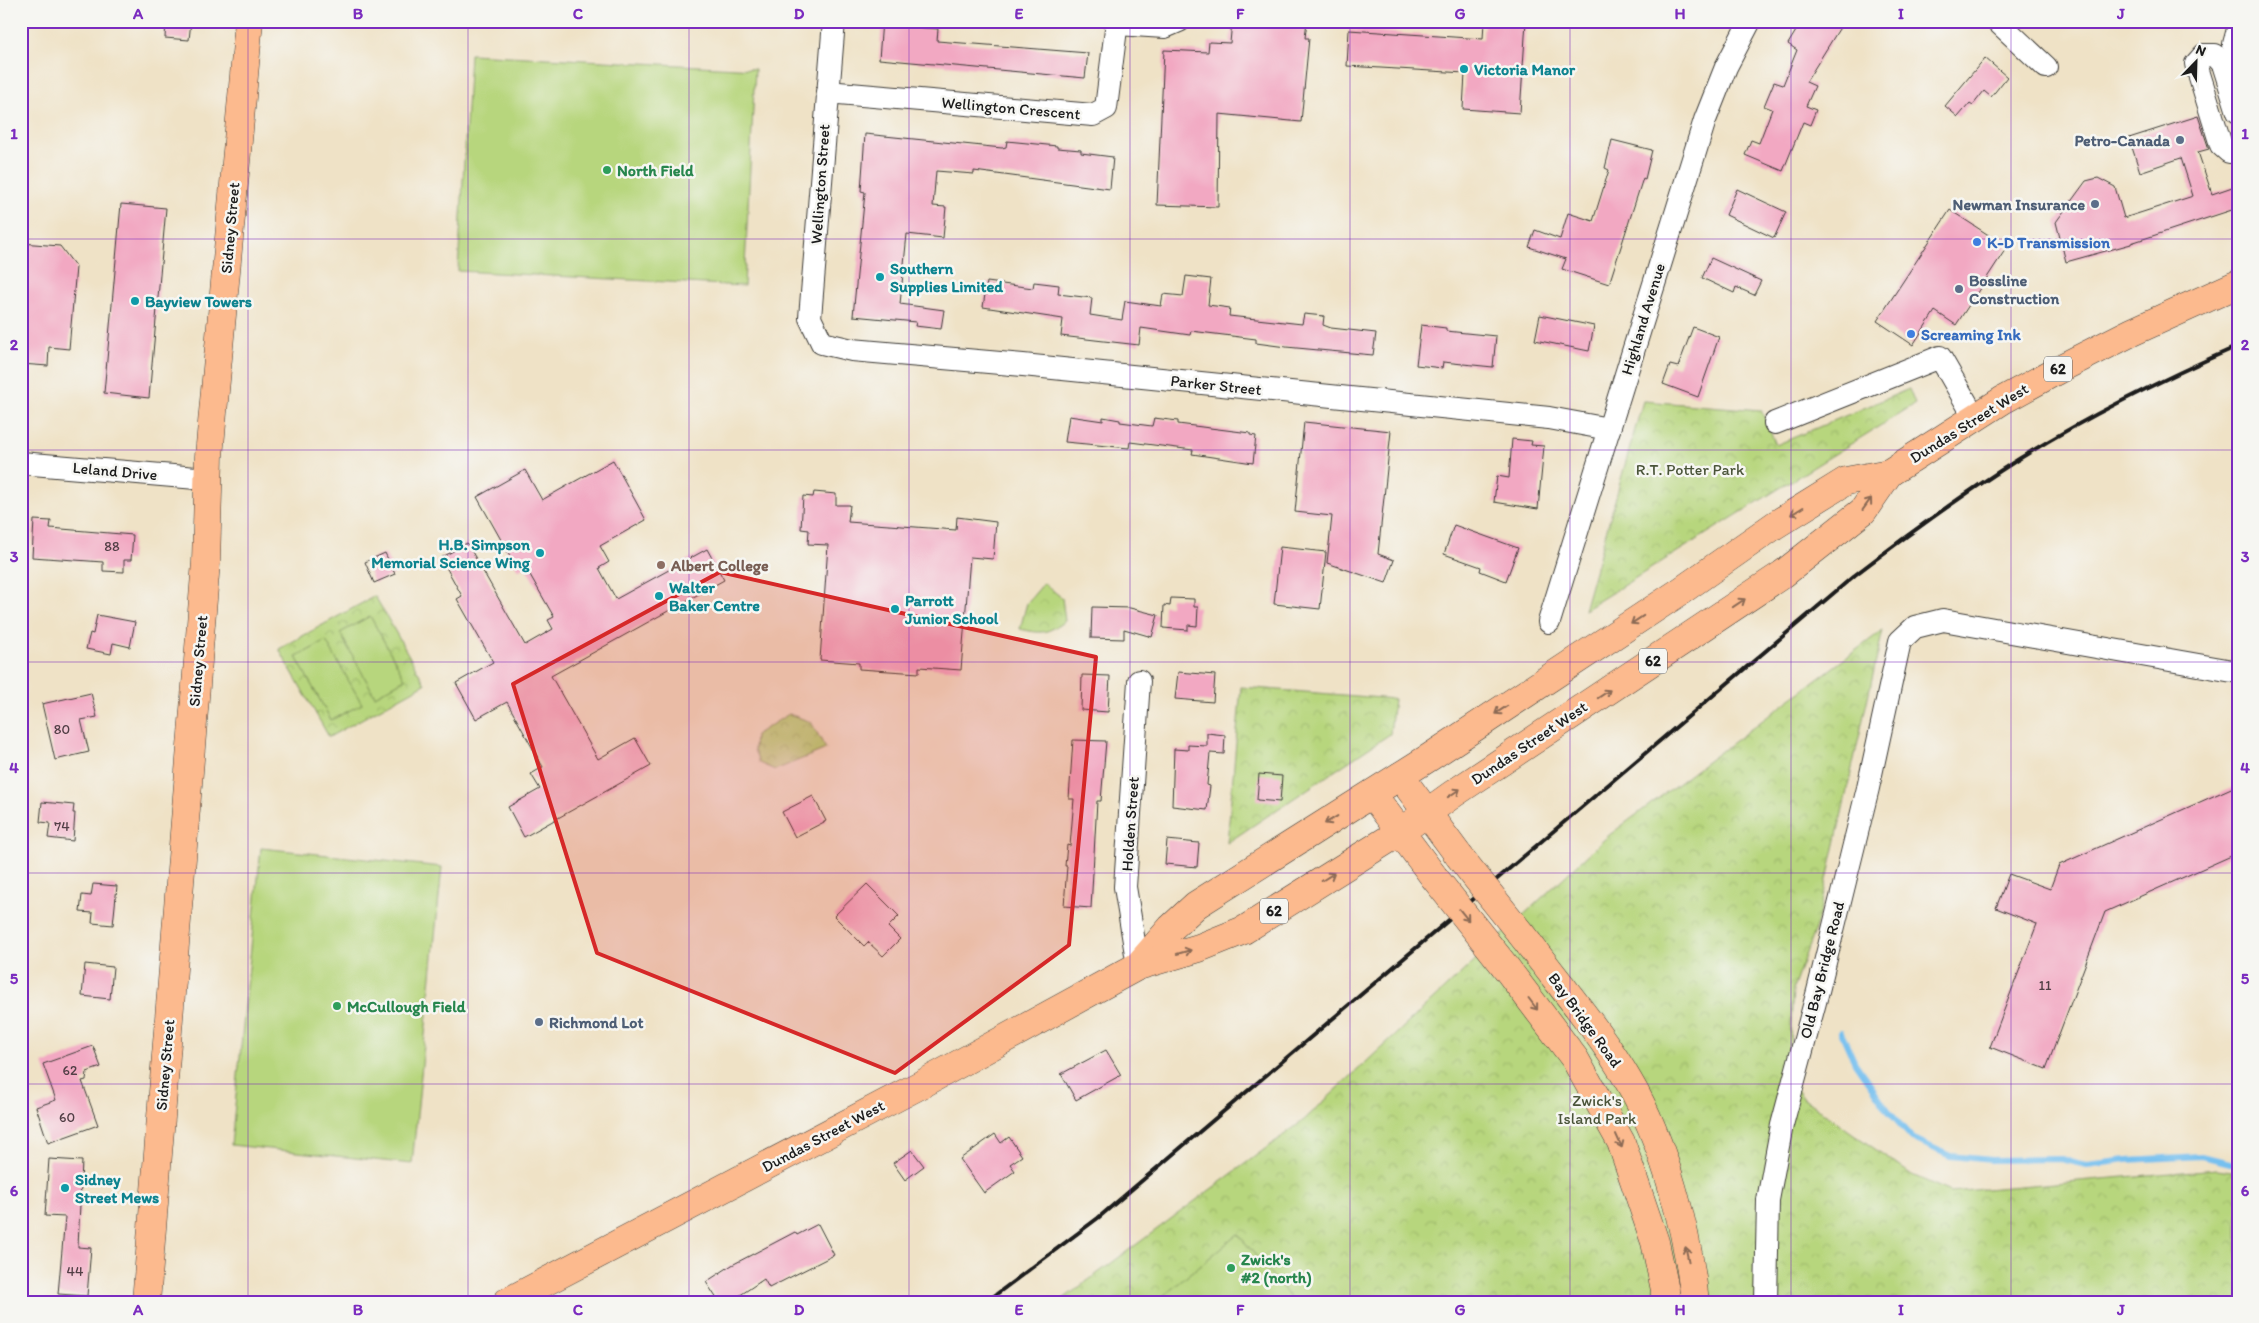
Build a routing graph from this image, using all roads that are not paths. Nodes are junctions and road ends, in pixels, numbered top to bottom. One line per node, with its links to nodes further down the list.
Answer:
1 (249, 21): 20 (main road, Sidney Street)
2 (834, 21): 10 (street, Wellington Street)
3 (1179, 21): 6 (street)
4 (1750, 21): 17 (street, Highland Avenue)
5 (1997, 21): 8 (street)
6 (1117, 23): 10 (street, Wellington Crescent)
7 (2238, 30): 9 (street)
8 (2046, 67)
9 (2238, 68)
10 (827, 92): 14 (street, Wellington Street)
11 (2238, 112): 12 (street)
12 (2238, 150)
13 (2238, 284): 15 (main road, Dundas Street West / 62)
14 (822, 343): 17 (street, Parker Street)
15 (1975, 418): 16 (street); 19 (main road, Dundas Street West / 62)
16 (1775, 423)
17 (1609, 429): 21 (street, Highland Avenue)
18 (21, 463): 20 (street, Leland Drive)
19 (1889, 473): 24 (main road, Dundas Street West / 62, one-way to 24); 26 (main road, Dundas Street West / 62, one-way to 19)
20 (208, 479): 29 (main road, Sidney Street)
21 (1549, 622)
22 (2238, 672): 35 (street, Old Bay Bridge Road)
23 (1139, 681): 28 (street, Holden Street)
24 (1400, 776): 25 (main road, Dundas Street West / 62); 26 (main road, Bay Bridge Road)
25 (1372, 794): 27 (main road, Bay Bridge Road); 28 (main road, Dundas Street West, one-way to 28)
26 (1426, 812): 27 (main road, Dundas Street West / 62); 34 (main road, Bay Bridge Road, one-way to 26, bridge)
27 (1400, 832): 28 (main road, Dundas Street West / 62, one-way to 27); 33 (main road, Bay Bridge Road, one-way to 33, bridge)
28 (1138, 966): 32 (main road, Dundas Street West)
29 (149, 1274): 30 (main road, Sidney Street); 31 (main road)
30 (146, 1302)
31 (158, 1302)
32 (507, 1302)
33 (1665, 1302)
34 (1695, 1302)
35 (1766, 1302)

